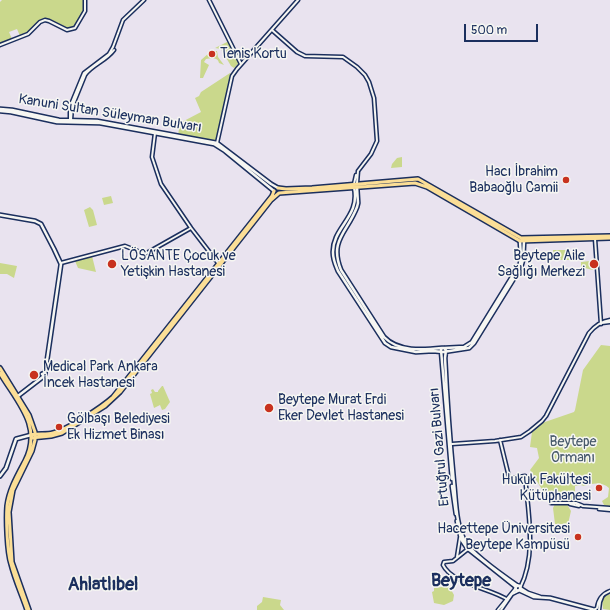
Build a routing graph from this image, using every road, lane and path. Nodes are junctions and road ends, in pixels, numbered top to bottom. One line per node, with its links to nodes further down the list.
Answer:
1 (85, 0): 6 (street)
2 (144, 0): 9 (street)
3 (209, 0): 7 (street)
4 (298, 0): 5 (street)
5 (271, 30): 7 (street); 12 (street)
6 (0, 45)
7 (241, 64): 11 (street)
8 (0, 110): 9 (main road, Kanuni Sultan Süleyman Bulvarı)
9 (70, 121): 10 (main road, Kanuni Sultan Süleyman Bulvarı); 11 (main road, Kanuni Sultan Süleyman Bulvarı)
10 (155, 133): 11 (main road, Kanuni Sultan Süleyman Bulvarı); 21 (street)
11 (217, 144): 17 (main road, Kanuni Sultan Süleyman Bulvarı); 18 (main road, Kanuni Sultan Süleyman Bulvarı)
12 (357, 174): 13 (street); 16 (street)
13 (357, 179): 15 (street); 16 (street)
14 (418, 181): 15 (main road); 16 (main road); 24 (main road)
15 (362, 183): 16 (main road)
16 (356, 185): 17 (main road); 19 (main road); 29 (main road)
17 (278, 188): 18 (main road); 19 (main road)
18 (274, 191): 19 (main road); 26 (main road)
19 (279, 193): 26 (main road)
20 (0, 215): 25 (main road)
21 (191, 228): 25 (street); 26 (street)
22 (597, 237): 23 (main road); 24 (main road); 28 (street)
23 (610, 237)
24 (522, 240): 29 (main road)
25 (61, 264): 32 (main road)
26 (219, 264): 34 (main road)
27 (610, 321): 28 (street)
28 (601, 323): 37 (street)
29 (443, 350): 43 (main road, Ertuğrul Gazi Bulvarı)
30 (0, 368): 32 (main road)
31 (0, 374): 35 (main road)
32 (18, 396): 33 (main road)
33 (34, 428): 34 (main road); 36 (main road)
34 (41, 435): 36 (main road); 38 (main road)
35 (31, 436): 36 (main road); 40 (main road); 49 (main road)
36 (35, 436): 38 (main road)
37 (500, 440): 39 (street); 46 (street)
38 (34, 443): 49 (main road)
39 (452, 444)
40 (0, 476)
41 (551, 503): 42 (street)
42 (608, 509)
43 (461, 535): 44 (main road, Ertuğrul Gazi Bulvarı); 45 (street); 46 (main road, Ertuğrul Gazi Bulvarı)
44 (468, 549): 45 (street); 46 (main road, Ertuğrul Gazi Bulvarı)
45 (456, 558): 48 (street)
46 (518, 588): 48 (street); 51 (main road)
47 (610, 592): 51 (street)
48 (508, 600): 50 (street)
49 (28, 609)
50 (500, 610)
51 (596, 610)

